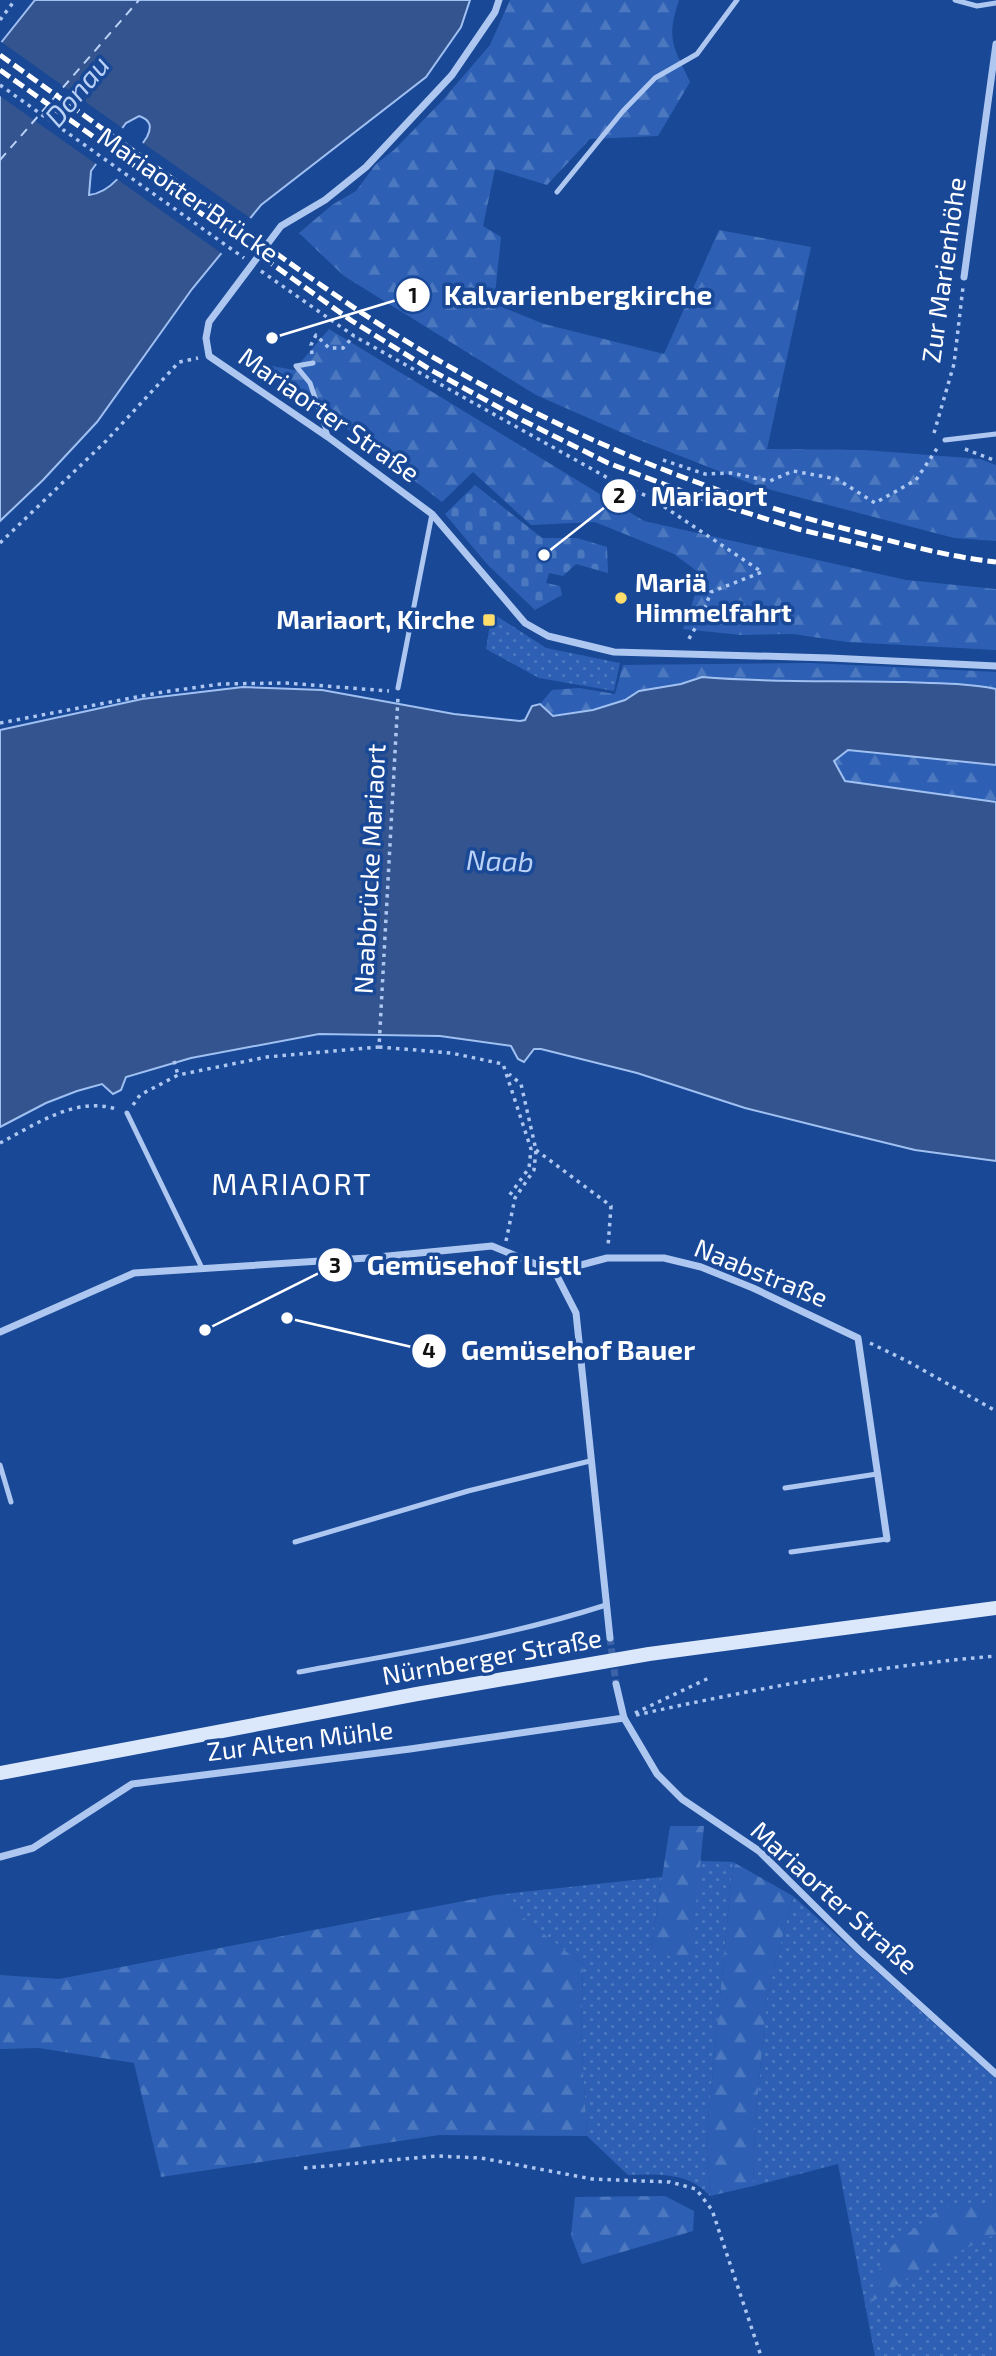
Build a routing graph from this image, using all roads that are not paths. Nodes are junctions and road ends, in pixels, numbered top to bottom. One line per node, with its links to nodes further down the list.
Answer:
1 (499, 0): 10 (street, Mariaorter Straße)
2 (737, 0): 6 (lane)
3 (955, 0): 4 (lane)
4 (996, 3)
5 (996, 44): 7 (street, Zur Marienhöhe)
6 (557, 192)
7 (964, 277)
8 (313, 363): 10 (lane)
9 (996, 434): 11 (lane)
10 (328, 438): 12 (street, Mariaorter Straße)
11 (945, 440)
12 (432, 514): 13 (street, Mariaorter Straße); 14 (lane)
13 (996, 666)
14 (398, 689)
15 (127, 1113): 16 (lane)
16 (202, 1268): 17 (street); 18 (street)
17 (555, 1272): 19 (street); 21 (street, Naabstraße)
18 (0, 1332)
19 (590, 1461): 25 (lane); 27 (street)
20 (0, 1465): 23 (lane)
21 (877, 1474): 22 (lane); 24 (street)
22 (785, 1488)
23 (11, 1502)
24 (887, 1539): 26 (lane)
25 (295, 1542)
26 (791, 1552)
27 (606, 1605): 29 (street); 30 (lane)
28 (996, 1608): 33 (main road, Nürnberger Straße)
29 (610, 1638)
30 (299, 1672)
31 (616, 1684): 32 (street, Mariaorter Straße)
32 (624, 1718): 34 (street, Zur Alten Mühle); 35 (street, Mariaorter Straße)
33 (0, 1773)
34 (0, 1857)
35 (996, 2074)

